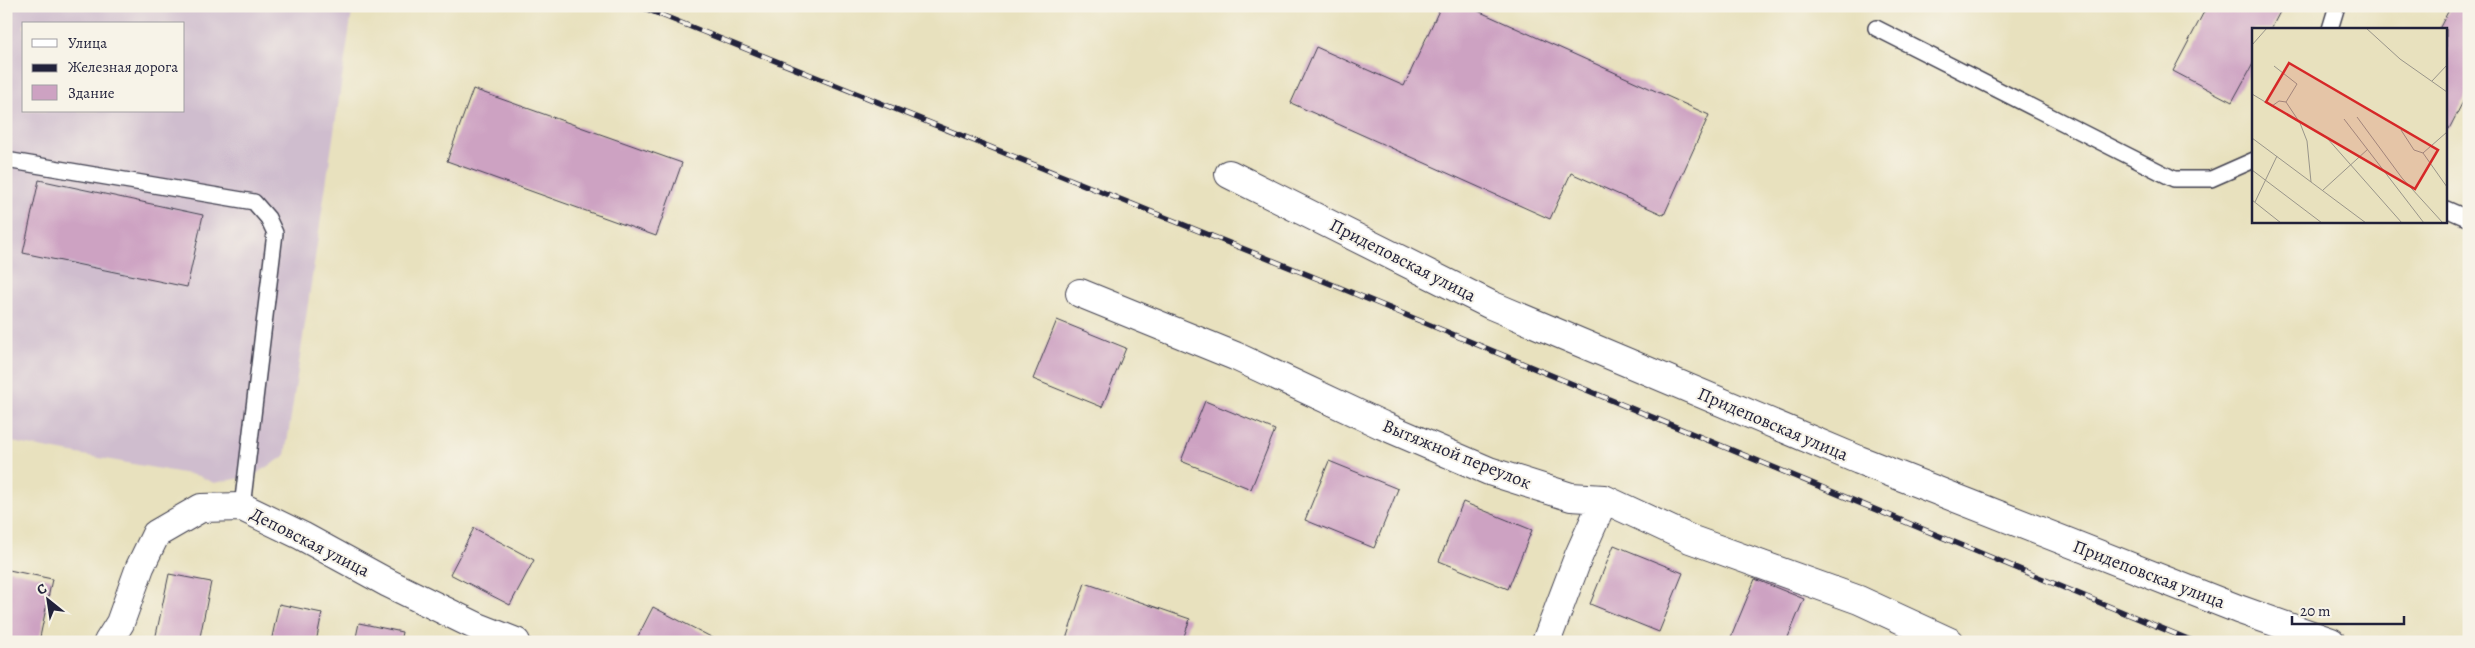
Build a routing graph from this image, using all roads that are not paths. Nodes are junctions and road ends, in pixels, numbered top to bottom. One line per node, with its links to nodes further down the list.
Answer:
1 (2337, 6): 3 (lane)
2 (1876, 28): 5 (lane)
3 (2330, 28)
4 (6, 160): 11 (lane)
5 (2252, 161)
6 (1229, 174): 16 (street, Придеповская улица)
7 (2448, 210): 8 (lane)
8 (2469, 219)
9 (1080, 294): 10 (street, Вытяжной переулок)
10 (1604, 499): 14 (street); 15 (street, Вытяжной переулок)
11 (242, 507): 12 (street, Деповская улица); 13 (street, Деповская улица)
12 (108, 642)
13 (516, 642)
14 (1546, 642)
15 (1950, 642)
16 (2331, 642)

